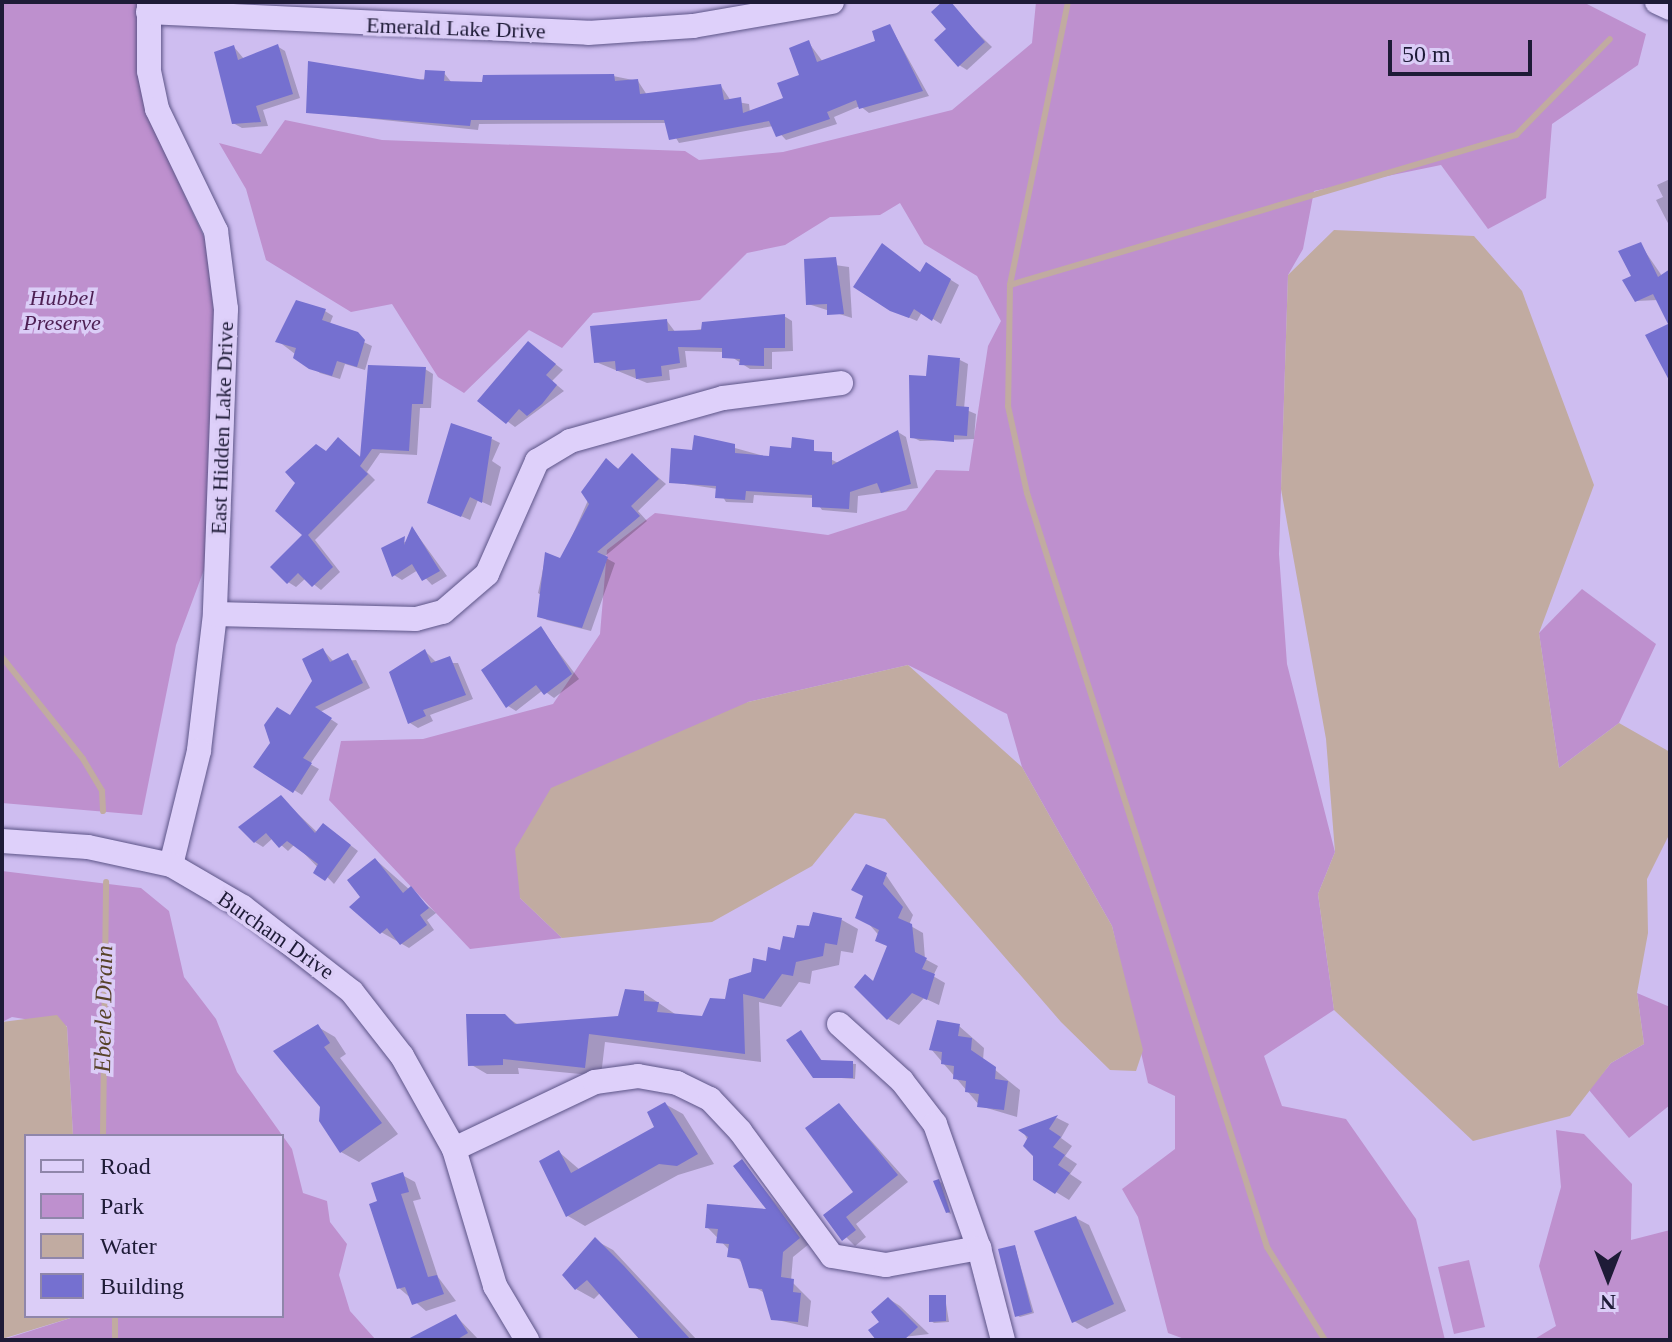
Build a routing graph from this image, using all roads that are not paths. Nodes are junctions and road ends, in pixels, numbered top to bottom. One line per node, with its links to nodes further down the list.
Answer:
1 (832, 2): 3 (street, Emerald Lake Drive)
2 (1657, 2): 5 (street)
3 (764, 5): 4 (street, Emerald Lake Drive)
4 (149, 7): 7 (street, East Hidden Lake Drive)
5 (1670, 8)
6 (841, 383): 7 (street)
7 (215, 614): 9 (street, East Hidden Lake Drive)
8 (2, 841): 9 (street, Burcham Drive)
9 (171, 865): 11 (street, Burcham Drive)
10 (839, 1024): 12 (street)
11 (454, 1149): 12 (street); 13 (street, Burcham Drive)
12 (979, 1248): 14 (street)
13 (527, 1340)
14 (1003, 1340)

